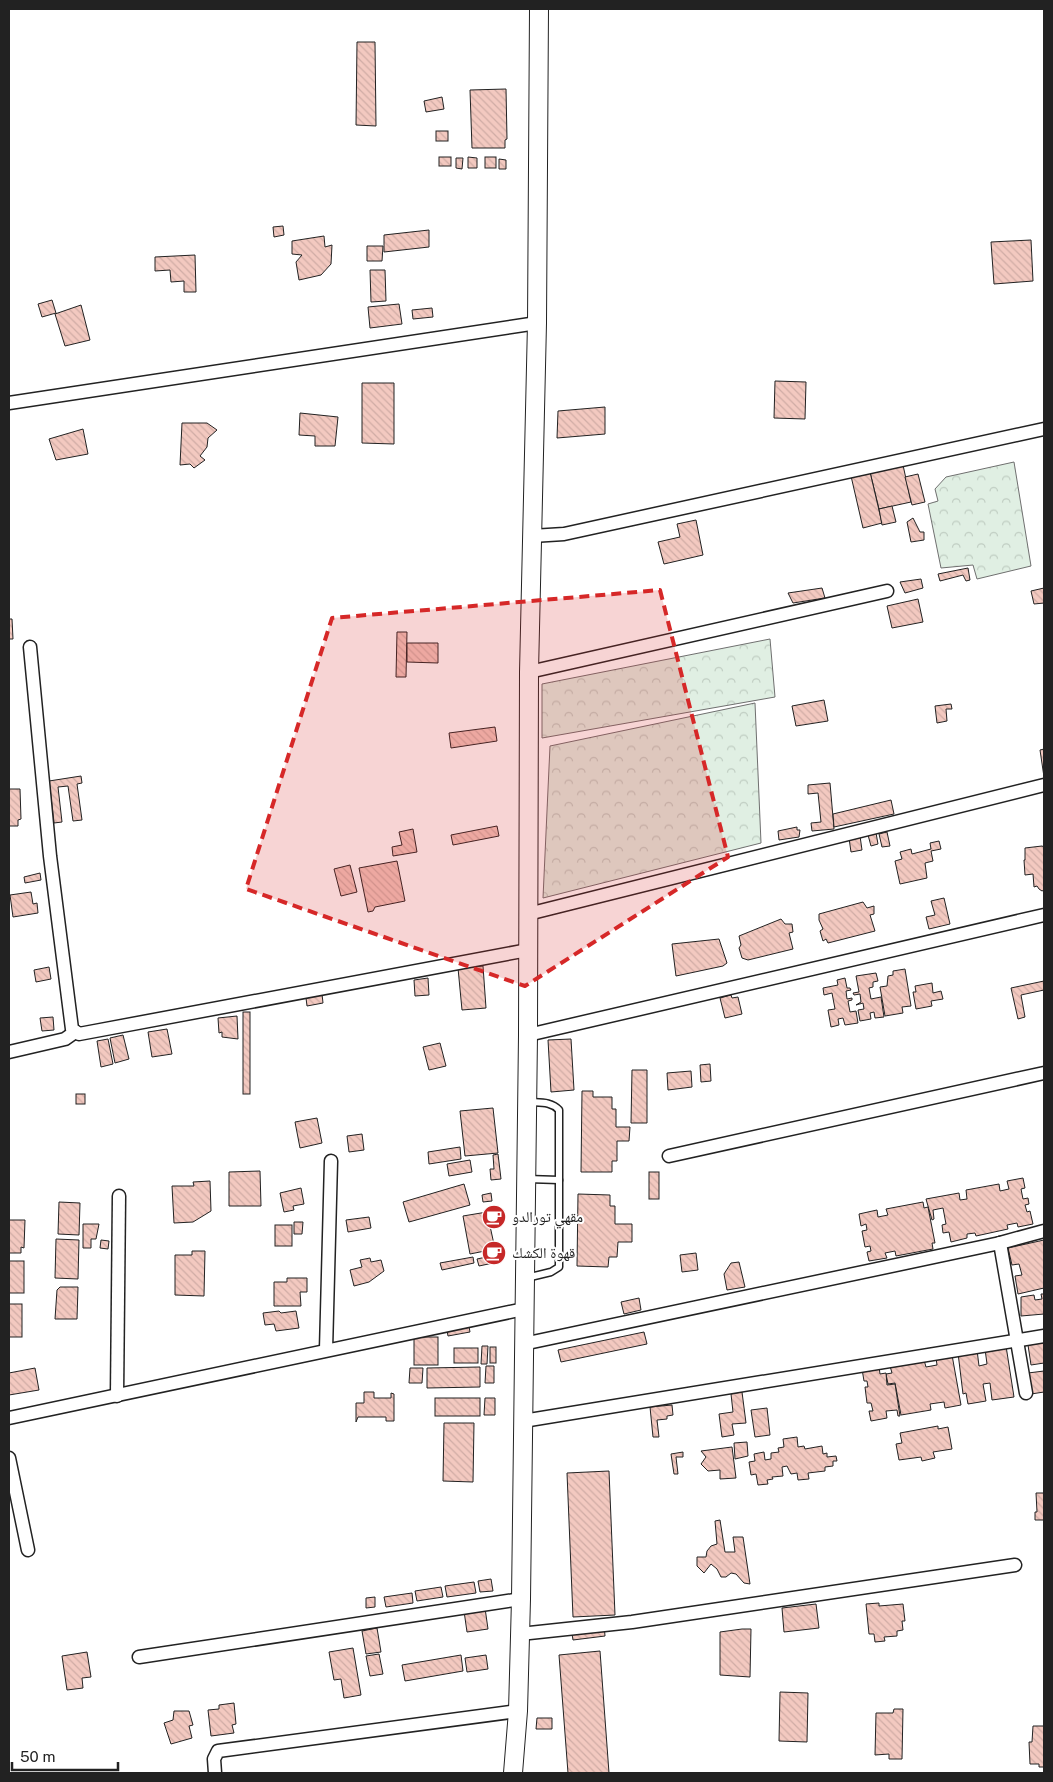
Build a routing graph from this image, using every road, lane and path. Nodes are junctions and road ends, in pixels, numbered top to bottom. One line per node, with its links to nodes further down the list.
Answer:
1 (539, 9): 2 (main road)
2 (537, 323): 3 (street); 5 (main road)
3 (9, 403)
4 (1044, 429): 5 (street)
5 (532, 536): 8 (main road)
6 (887, 590): 8 (street)
7 (30, 647): 13 (street)
8 (529, 672): 10 (main road)
9 (1044, 785): 10 (street)
10 (528, 914): 12 (main road)
11 (1044, 915): 14 (street)
12 (528, 950): 13 (street); 14 (main road)
13 (75, 1032): 15 (street)
14 (528, 1035): 17 (main road)
15 (9, 1052)
16 (1044, 1073): 18 (street)
17 (527, 1102): 20 (main road); 21 (lane)
18 (669, 1156)
19 (332, 1161): 30 (street)
20 (526, 1179): 21 (lane); 25 (main road)
21 (559, 1180): 25 (lane)
22 (119, 1196): 32 (street)
23 (1044, 1232): 24 (street)
24 (1000, 1243): 28 (street); 29 (street)
25 (525, 1278): 26 (main road)
26 (524, 1309): 29 (main road); 30 (street)
27 (1044, 1336): 28 (street)
28 (1017, 1339): 31 (street); 34 (street)
29 (523, 1344): 34 (main road)
30 (326, 1350): 32 (street)
31 (1026, 1393)
32 (117, 1396): 33 (street)
33 (9, 1418)
34 (523, 1421): 38 (main road)
35 (9, 1458): 36 (street)
36 (28, 1550)
37 (1015, 1565): 39 (street)
38 (521, 1600): 39 (main road); 40 (street)
39 (520, 1634): 41 (main road)
40 (139, 1657)
41 (518, 1712): 42 (street); 43 (main road)
42 (215, 1773)
43 (513, 1773)

